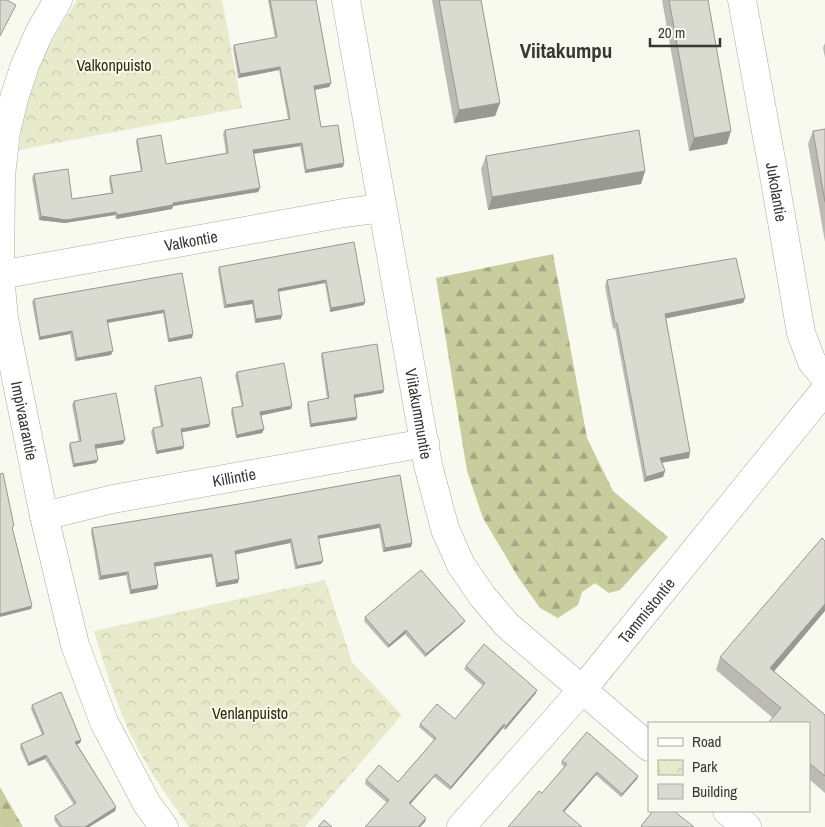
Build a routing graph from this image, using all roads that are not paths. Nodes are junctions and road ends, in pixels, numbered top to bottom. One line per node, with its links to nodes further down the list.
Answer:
1 (58, 0): 5 (street, Impivaarantie)
2 (346, 0): 4 (street, Viitakummuntie)
3 (742, 0): 6 (street, Jukolantie)
4 (382, 208): 5 (street, Valkontie); 8 (street, Viitakummuntie)
5 (0, 275): 9 (street, Impivaarantie)
6 (825, 377)
7 (825, 390): 10 (street, Tammistontie)
8 (425, 443): 9 (street, Killintie); 10 (street, Viitakummuntie)
9 (44, 516): 13 (street, Impivaarantie)
10 (582, 690): 11 (street, Viitakummuntie); 14 (street, Tammistontie)
11 (648, 746)
12 (728, 812): 15 (street)
13 (164, 827)
14 (461, 827)
15 (747, 827)

